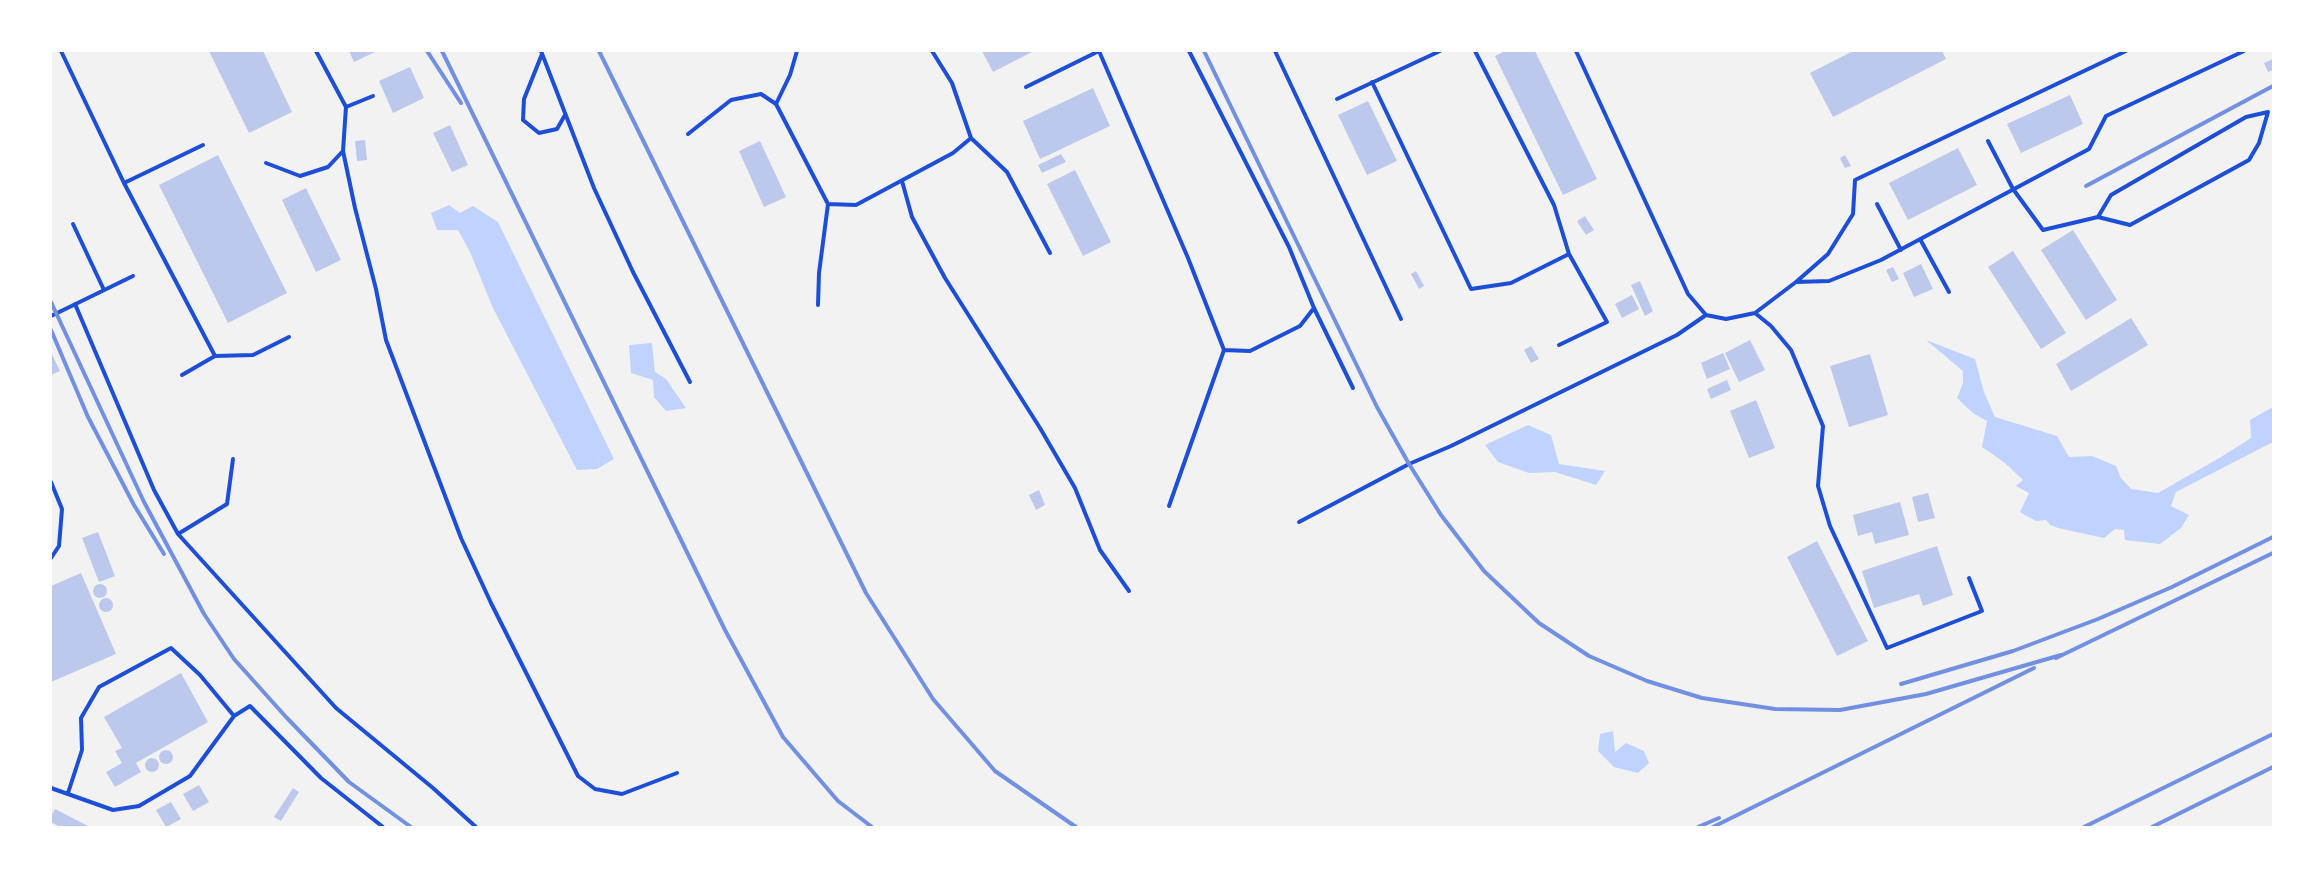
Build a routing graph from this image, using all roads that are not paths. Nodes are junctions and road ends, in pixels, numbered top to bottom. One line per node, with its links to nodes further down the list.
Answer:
1 (60, 51): 28 (lane)
2 (316, 51): 19 (lane)
3 (797, 51): 18 (lane)
4 (932, 51): 22 (lane)
5 (1099, 51): 15 (lane); 51 (lane)
6 (1190, 51): 44 (lane)
7 (1275, 51): 48 (lane)
8 (1440, 51): 14 (lane)
9 (1475, 51): 37 (lane)
10 (1576, 51): 46 (lane)
11 (2126, 51): 39 (lane)
12 (2244, 51): 29 (lane)
13 (542, 53): 20 (lane); 20 (lane)
14 (1372, 82): 17 (lane); 37 (lane)
15 (1026, 87)
16 (373, 96): 19 (lane)
17 (1337, 99)
18 (776, 104): 21 (lane); 30 (lane)
19 (346, 107): 25 (lane)
20 (565, 115): 54 (lane)
21 (688, 134)
22 (971, 138): 27 (lane); 36 (lane)
23 (1988, 141): 29 (lane)
24 (203, 145): 28 (lane)
25 (343, 151): 26 (lane); 65 (lane)
26 (266, 162)
27 (902, 181): 30 (lane); 63 (lane)
28 (124, 183): 52 (lane)
29 (2013, 189): 32 (lane); 34 (lane)
30 (828, 204): 43 (lane)
31 (1877, 204): 35 (lane)
32 (2098, 217): 32 (lane)
33 (73, 224): 40 (lane)
34 (1920, 239): 35 (lane); 41 (lane)
35 (1901, 250): 39 (lane)
36 (1050, 253)
37 (1569, 254): 50 (lane)
38 (133, 276): 40 (lane)
39 (1796, 282): 45 (lane)
40 (104, 290): 42 (lane)
41 (1949, 292)
42 (75, 304): 47 (lane); 60 (lane)
43 (818, 305)
44 (1314, 308): 51 (lane); 55 (lane)
45 (1755, 312): 46 (lane); 62 (lane)
46 (1706, 315): 59 (lane)
47 (51, 316)
48 (1401, 319)
49 (289, 337): 52 (lane)
50 (1559, 345)
51 (1224, 350): 58 (lane)
52 (215, 356): 53 (lane)
53 (182, 375)
54 (690, 382)
55 (1353, 388)
56 (233, 459): 60 (lane)
57 (51, 482): 61 (lane)
58 (1169, 506)
59 (1299, 522)
60 (178, 534): 69 (lane)
61 (51, 558)
62 (1969, 578)
63 (1129, 591)
64 (234, 716): 67 (lane); 67 (lane); 68 (lane)
65 (678, 773)
66 (51, 788): 67 (lane)
67 (68, 793)
68 (383, 827)
69 (476, 827)

